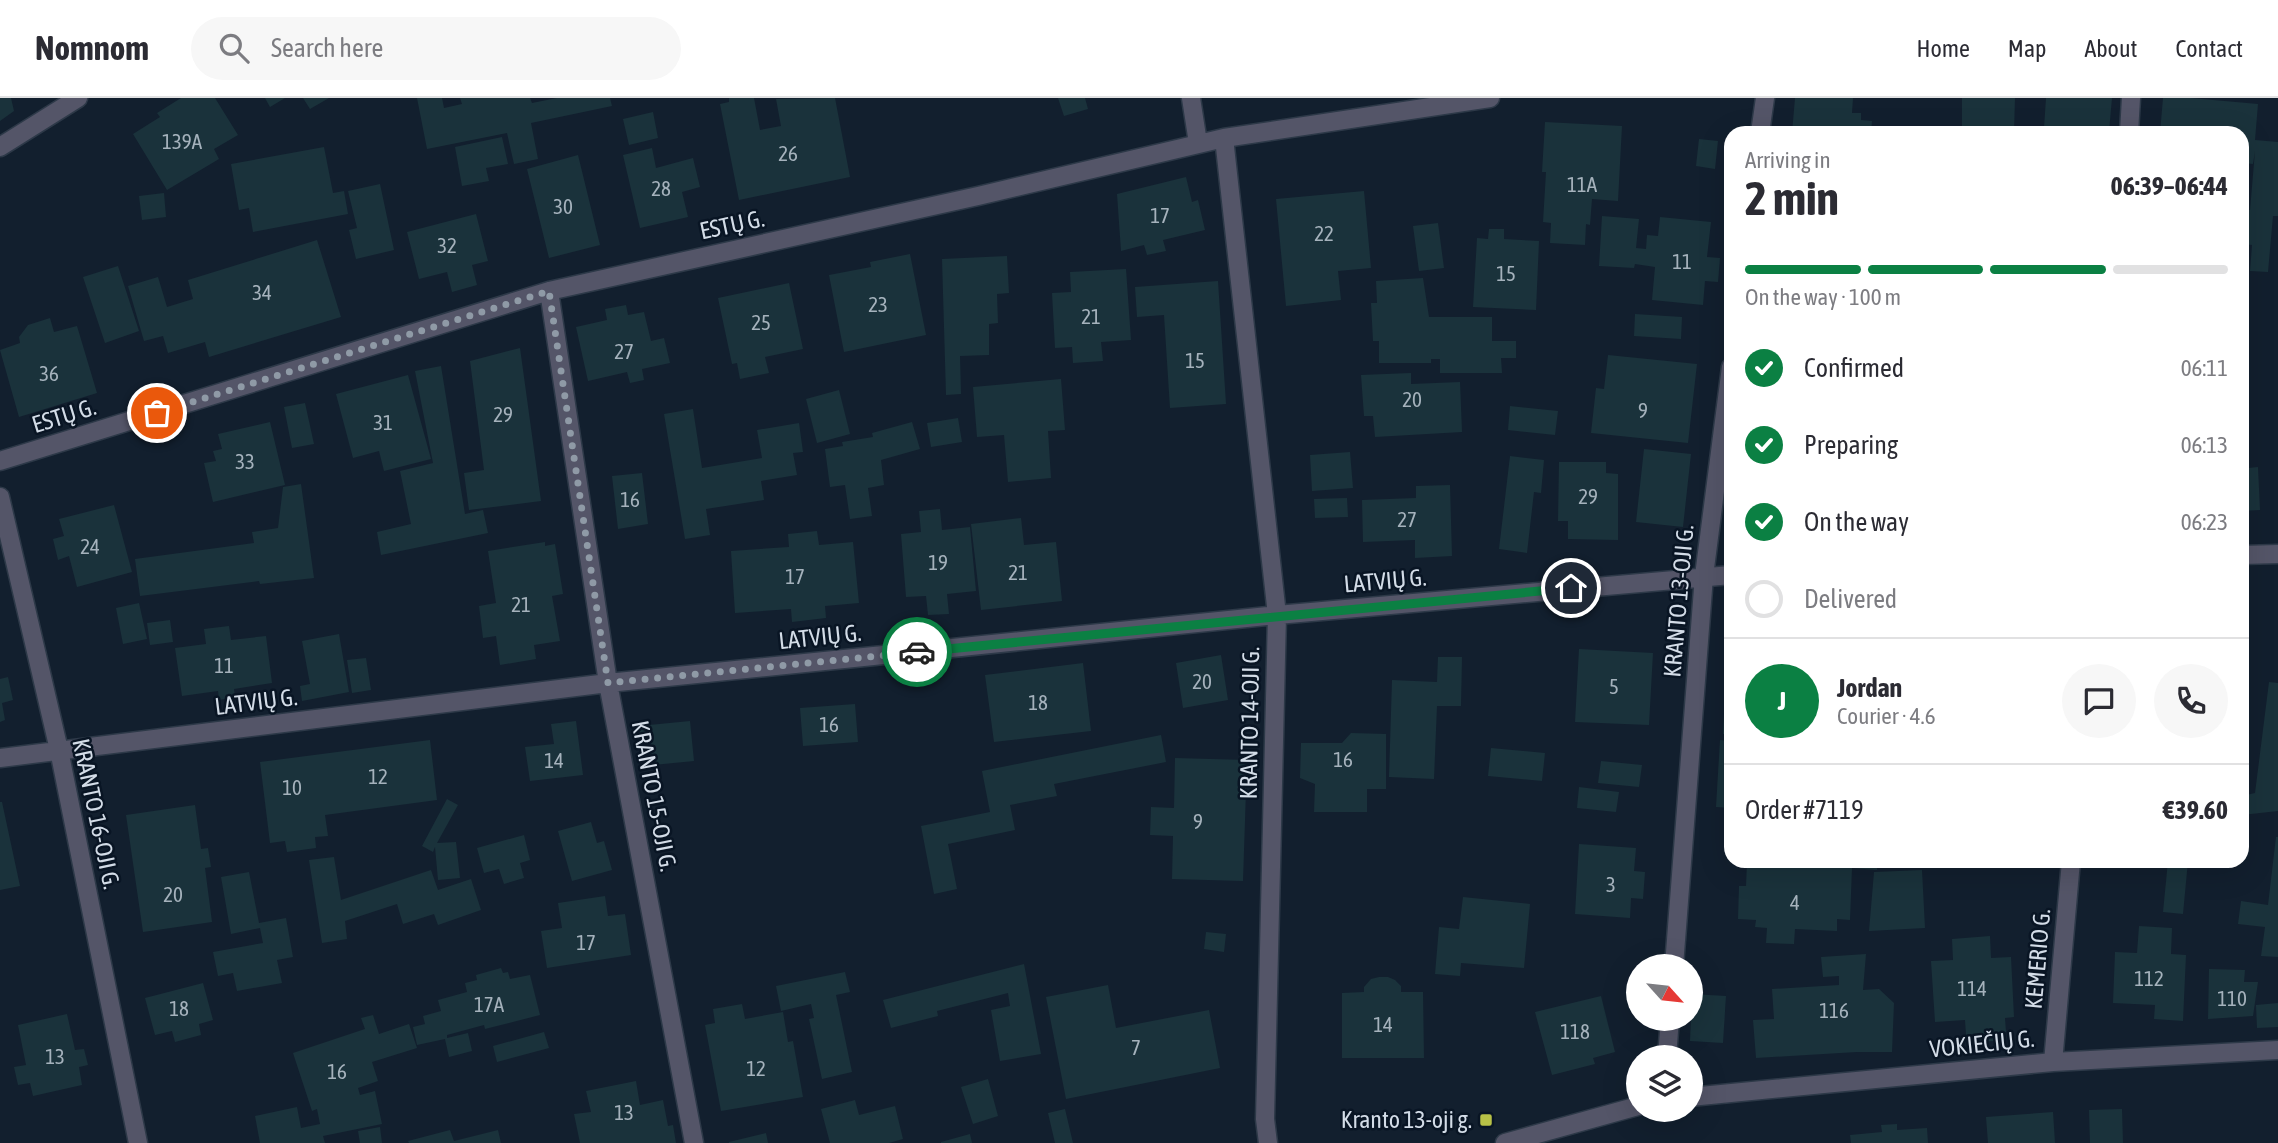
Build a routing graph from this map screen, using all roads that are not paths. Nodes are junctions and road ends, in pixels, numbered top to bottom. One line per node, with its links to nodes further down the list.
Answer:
1 (78, 98): 6 (street)
2 (1191, 98): 10 (street)
3 (1490, 98): 9 (street, ESTŲ G.)
4 (1765, 98): 7 (street)
5 (2132, 98): 8 (street)
6 (56, 104): 11 (street)
7 (1761, 126)
8 (2130, 126)
9 (1224, 138): 10 (street, ESTŲ G.); 20 (street, KRANTO 14-OJI G.)
10 (1198, 144): 12 (street, ESTŲ G.)
11 (0, 147)
12 (549, 291): 14 (street, ESTŲ G.); 21 (street, KRANTO 15-OJI G.)
13 (1724, 420): 19 (street, KRANTO 13-OJI G.)
14 (0, 461)
15 (0, 497): 22 (street, KRANTO 16-OJI G.)
16 (2278, 554): 17 (street)
17 (2249, 555)
18 (1724, 575): 19 (street, LATVIŲ G.)
19 (1704, 576): 20 (street, LATVIŲ G.); 25 (street, KRANTO 13-OJI G.)
20 (1277, 615): 21 (street, LATVIŲ G.); 32 (street, KRANTO 14-OJI G.)
21 (608, 683): 22 (street, LATVIŲ G.); 31 (street, KRANTO 15-OJI G.)
22 (59, 750): 23 (street, LATVIŲ G.); 30 (street, KRANTO 16-OJI G.)
23 (0, 758)
24 (2070, 868): 27 (street, KEMERIO G.)
25 (1675, 954)
26 (2278, 1050): 27 (street, VOKIEČIŲ G.)
27 (2053, 1062): 28 (street, VOKIEČIŲ G.)
28 (1703, 1096)
29 (1626, 1110): 33 (street)
30 (138, 1143)
31 (694, 1143)
32 (1268, 1143)
33 (1505, 1143)

